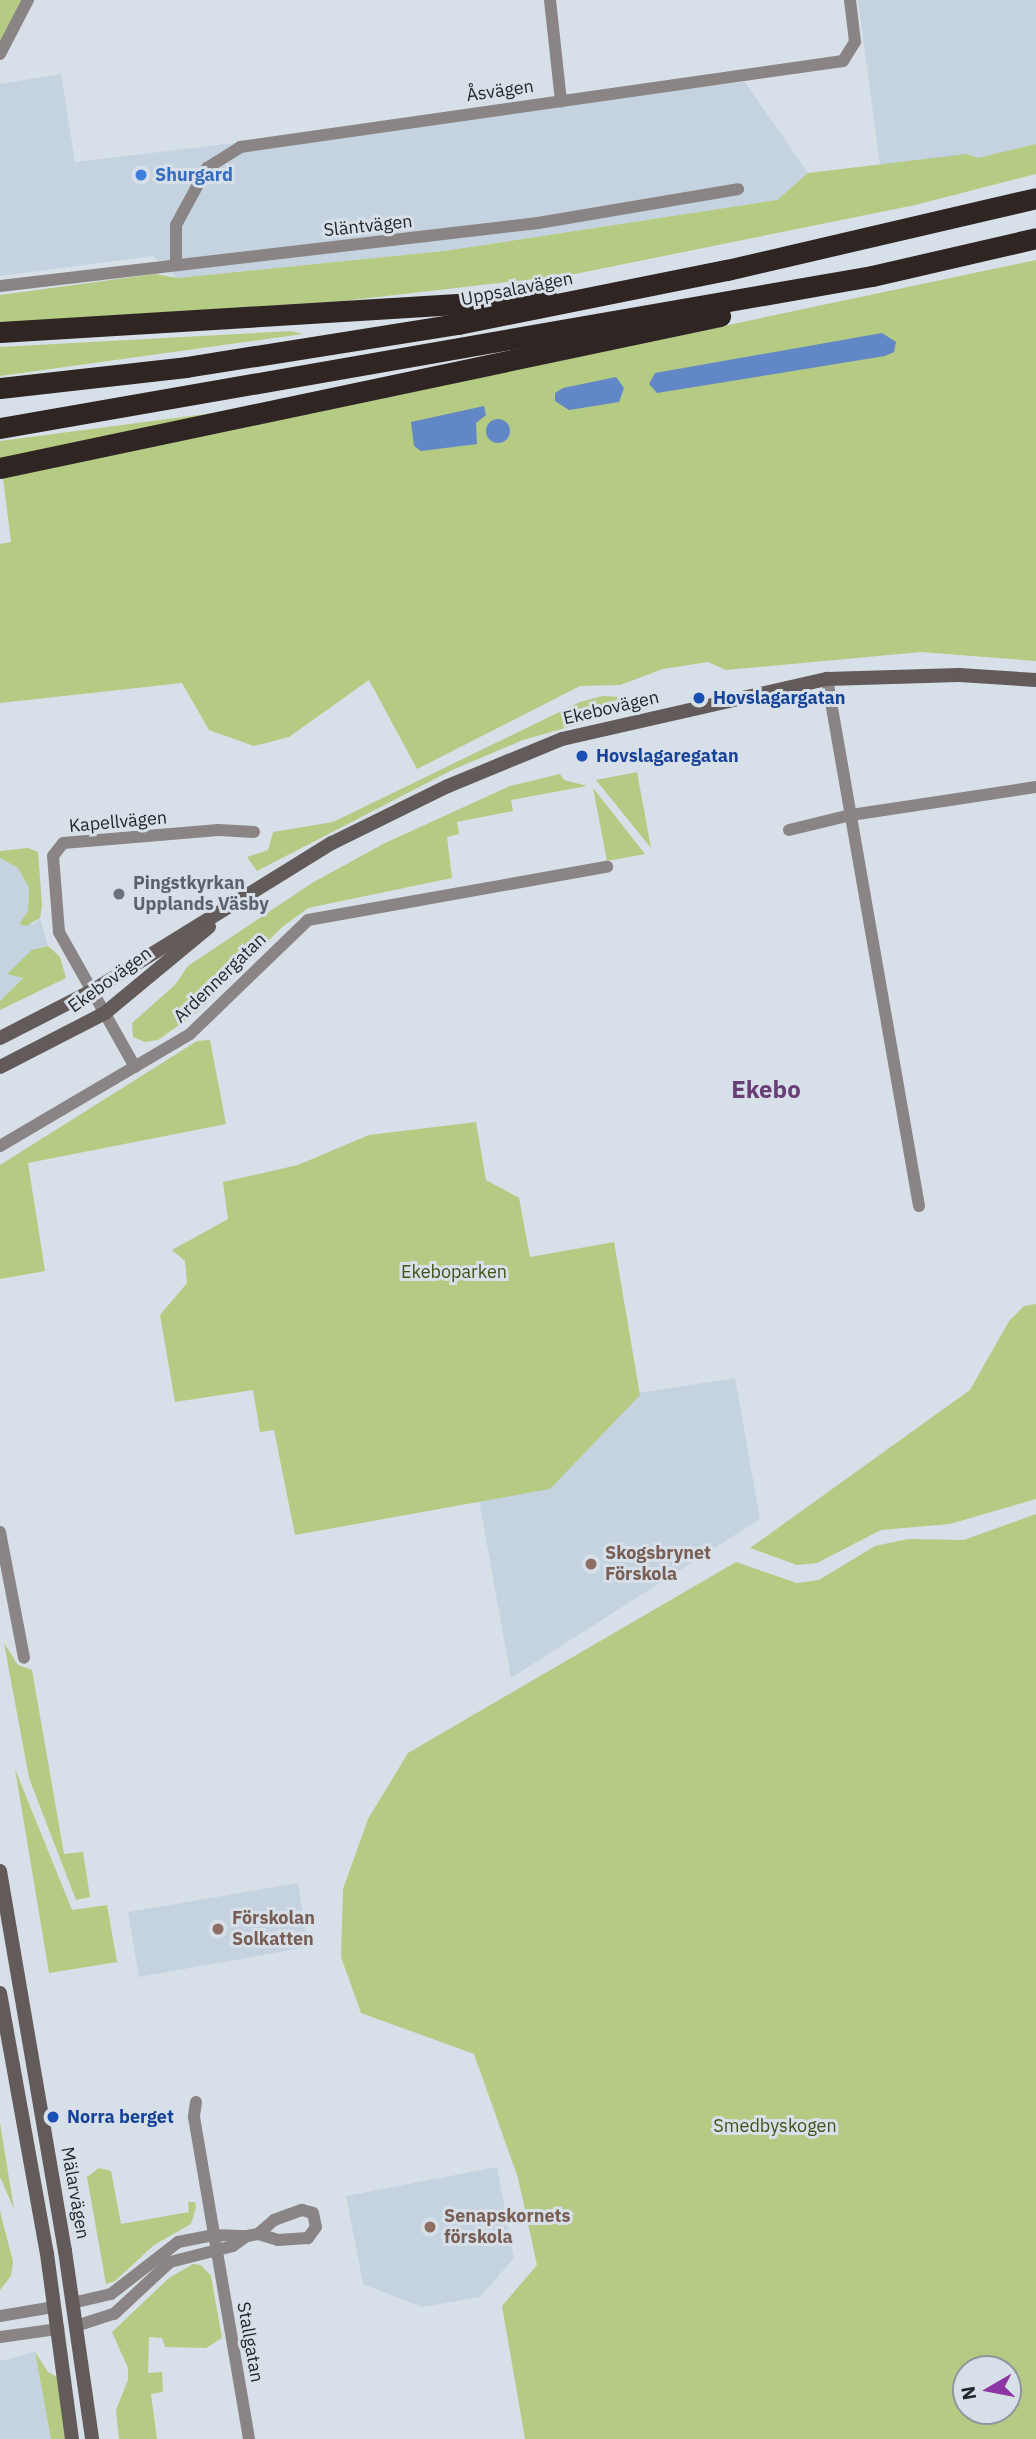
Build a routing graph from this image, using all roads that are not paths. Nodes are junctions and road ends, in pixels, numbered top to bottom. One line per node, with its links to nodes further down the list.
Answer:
1 (28, 0): 4 (street)
2 (551, 0): 5 (street)
3 (850, 0): 5 (street, Åsvägen)
4 (0, 54)
5 (561, 101): 9 (street, Åsvägen)
6 (738, 189): 9 (street, Släntvägen)
7 (1036, 198): 10 (highway, Uppsalavägen)
8 (1036, 238): 11 (highway)
9 (176, 264): 12 (street, Släntvägen)
10 (727, 270): 13 (highway); 14 (highway, Uppsalavägen)
11 (872, 276): 15 (highway); 16 (highway)
12 (0, 286)
13 (0, 332)
14 (0, 388)
15 (0, 428)
16 (0, 468)
17 (827, 680): 18 (street, Ekebovägen); 20 (street); 24 (street, Ekebovägen)
18 (1036, 680)
19 (1036, 786): 20 (street)
20 (850, 816): 21 (street); 31 (street)
21 (789, 830)
22 (254, 832): 25 (street, Kapellvägen)
23 (607, 867): 29 (street, Ardennergatan)
24 (232, 908): 25 (street, Ekebovägen); 26 (street, Ekebovägen)
25 (92, 991): 26 (street, Kapellvägen); 27 (street, Ekebovägen)
26 (105, 1013): 28 (street, Ekebovägen); 29 (street, Kapellvägen)
27 (0, 1038)
28 (0, 1067)
29 (135, 1067): 30 (street, Ardennergatan)
30 (0, 1146)
31 (919, 1206)
32 (0, 1532): 33 (street)
33 (24, 1658)
34 (0, 1871): 39 (street, Mälarvägen)
35 (0, 1993): 40 (street)
36 (196, 2102): 37 (street, Stallgatan)
37 (214, 2235): 38 (street, Stallgatan); 38 (street); 39 (street)
38 (217, 2250): 42 (street); 47 (street, Stallgatan)
39 (72, 2303): 40 (street); 42 (street, Mälarvägen)
40 (54, 2306): 41 (street); 43 (street)
41 (0, 2316)
42 (76, 2326): 43 (street); 46 (street, Mälarvägen)
43 (58, 2329): 44 (street); 45 (street)
44 (0, 2337)
45 (72, 2439)
46 (92, 2439)
47 (249, 2439)

